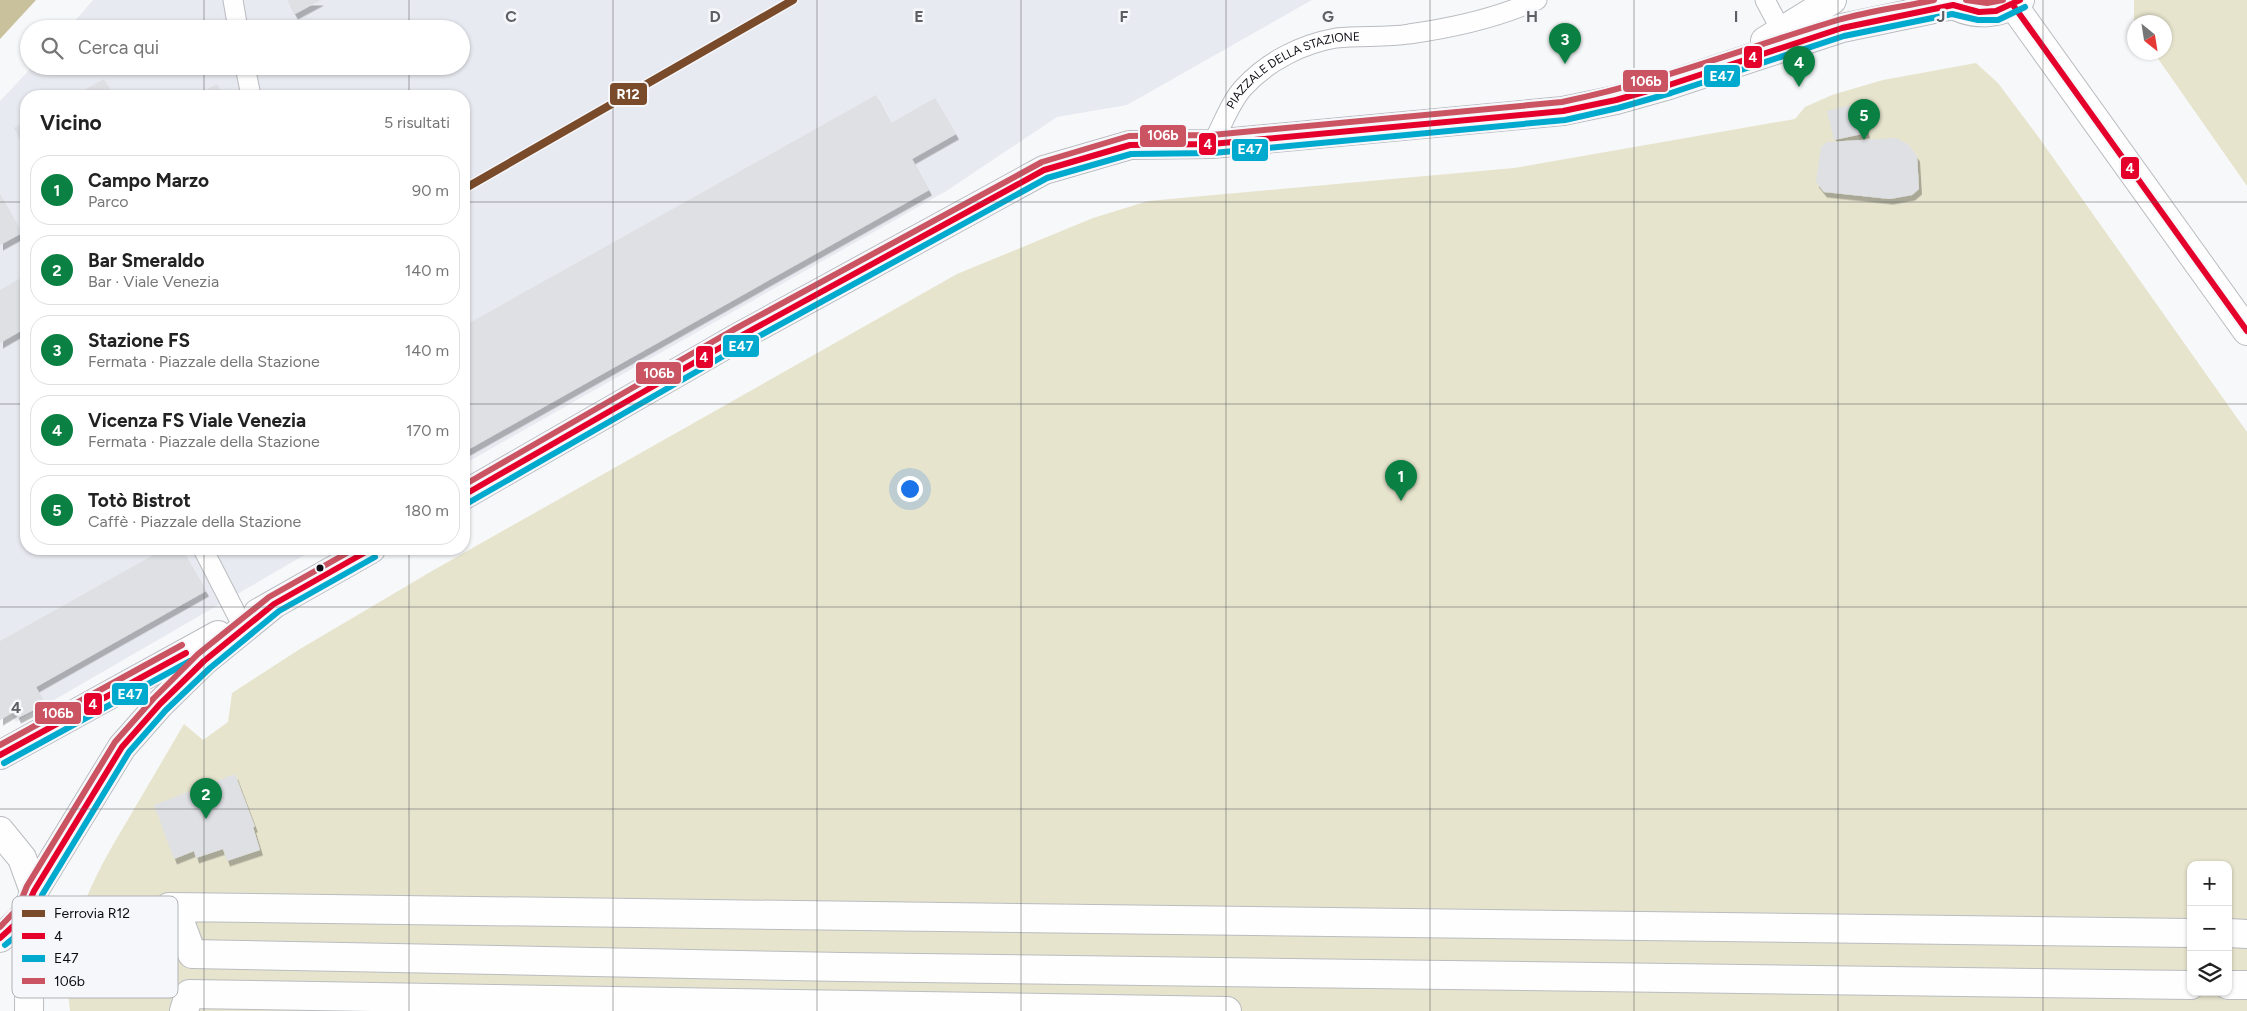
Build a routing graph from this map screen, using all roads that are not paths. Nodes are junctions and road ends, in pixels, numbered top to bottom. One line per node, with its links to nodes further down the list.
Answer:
1 (233, 0): 7 (lane)
2 (1537, 0): 12 (lane, PIAZZALE DELLA STAZIONE)
3 (1765, 0): 8 (lane)
4 (1832, 0): 8 (street)
5 (1950, 2): 6 (street); 9 (street)
6 (2017, 2): 13 (street)
7 (236, 20)
8 (1782, 32): 9 (street)
9 (1708, 72): 12 (street)
10 (247, 75): 11 (lane)
11 (250, 90)
12 (1212, 144): 14 (street)
13 (2247, 331)
14 (470, 492)
15 (206, 555): 18 (lane)
16 (360, 555): 17 (street)
17 (274, 604): 18 (street); 22 (street)
18 (241, 622): 19 (street)
19 (0, 755)
20 (0, 831): 21 (street)
21 (31, 896)
22 (34, 896)
23 (178, 907): 26 (street)
24 (178, 919): 30 (street)
25 (12, 928): 29 (street)
26 (2187, 933)
27 (2232, 934): 28 (street)
28 (2247, 934)
29 (0, 938)
30 (2187, 985)
31 (2232, 985): 32 (street)
32 (2247, 986)
33 (29, 998): 34 (street)
34 (29, 1011)
35 (184, 1011): 36 (street)
36 (1227, 1011)

